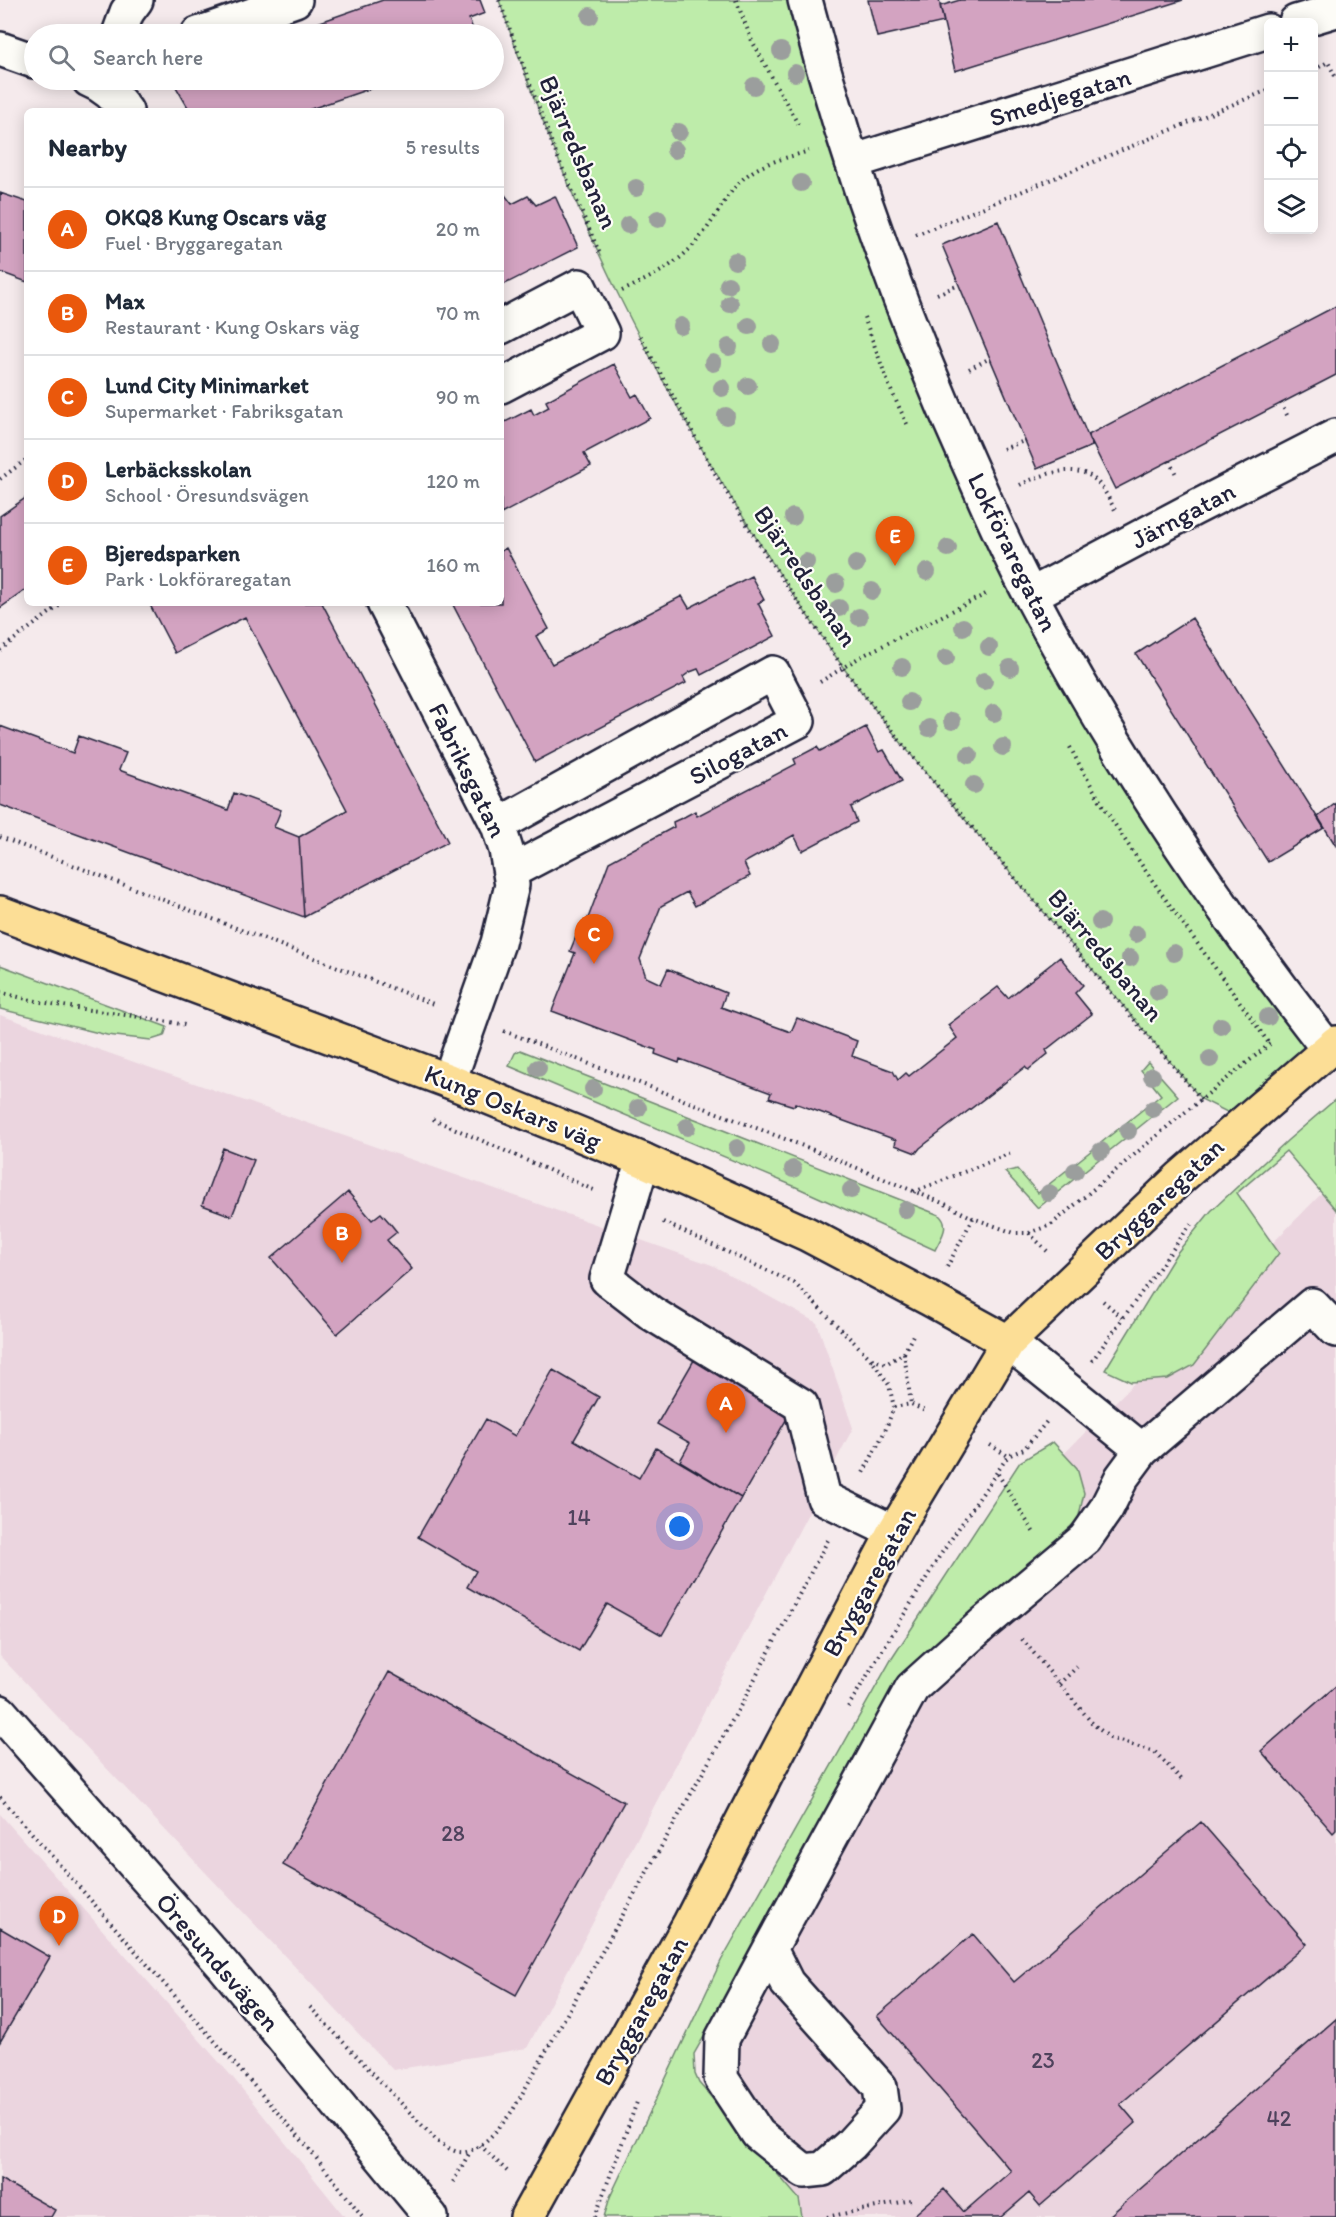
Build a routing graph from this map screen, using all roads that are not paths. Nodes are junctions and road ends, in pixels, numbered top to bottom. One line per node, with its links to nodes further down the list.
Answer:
1 (136, 0): 6 (street)
2 (296, 0): 7 (street)
3 (805, 0): 13 (street, Lokföraregatan)
4 (1336, 10): 5 (street)
5 (1309, 18)
6 (123, 24)
7 (227, 24)
8 (1264, 32): 13 (street, Smedjegatan)
9 (0, 49): 10 (street)
10 (24, 57)
11 (108, 90): 12 (street)
12 (124, 108)
13 (850, 152): 17 (street, Lokföraregatan)
14 (504, 325): 15 (street)
15 (504, 384)
16 (1336, 436): 17 (street, Järngatan)
17 (1026, 585): 22 (street, Lokföraregatan)
18 (386, 606): 19 (street, Fabriksgatan)
19 (498, 825): 20 (street, Fabriksgatan); 20 (street, Silogatan)
20 (510, 872): 23 (street, Fabriksgatan)
21 (0, 913): 23 (main road, Kung Oskars väg)
22 (1332, 1046): 26 (main road, Bryggaregatan)
23 (449, 1081): 24 (main road, Kung Oskars väg)
24 (643, 1160): 26 (main road, Kung Oskars väg); 28 (street)
25 (1336, 1330): 27 (street)
26 (1008, 1342): 27 (street); 28 (main road, Bryggaregatan)
27 (1142, 1450): 30 (street)
28 (894, 1532): 32 (main road, Bryggaregatan)
29 (0, 1712): 31 (street, Öresundsvägen)
30 (770, 1949): 30 (street)
31 (431, 2217)
32 (527, 2217)

